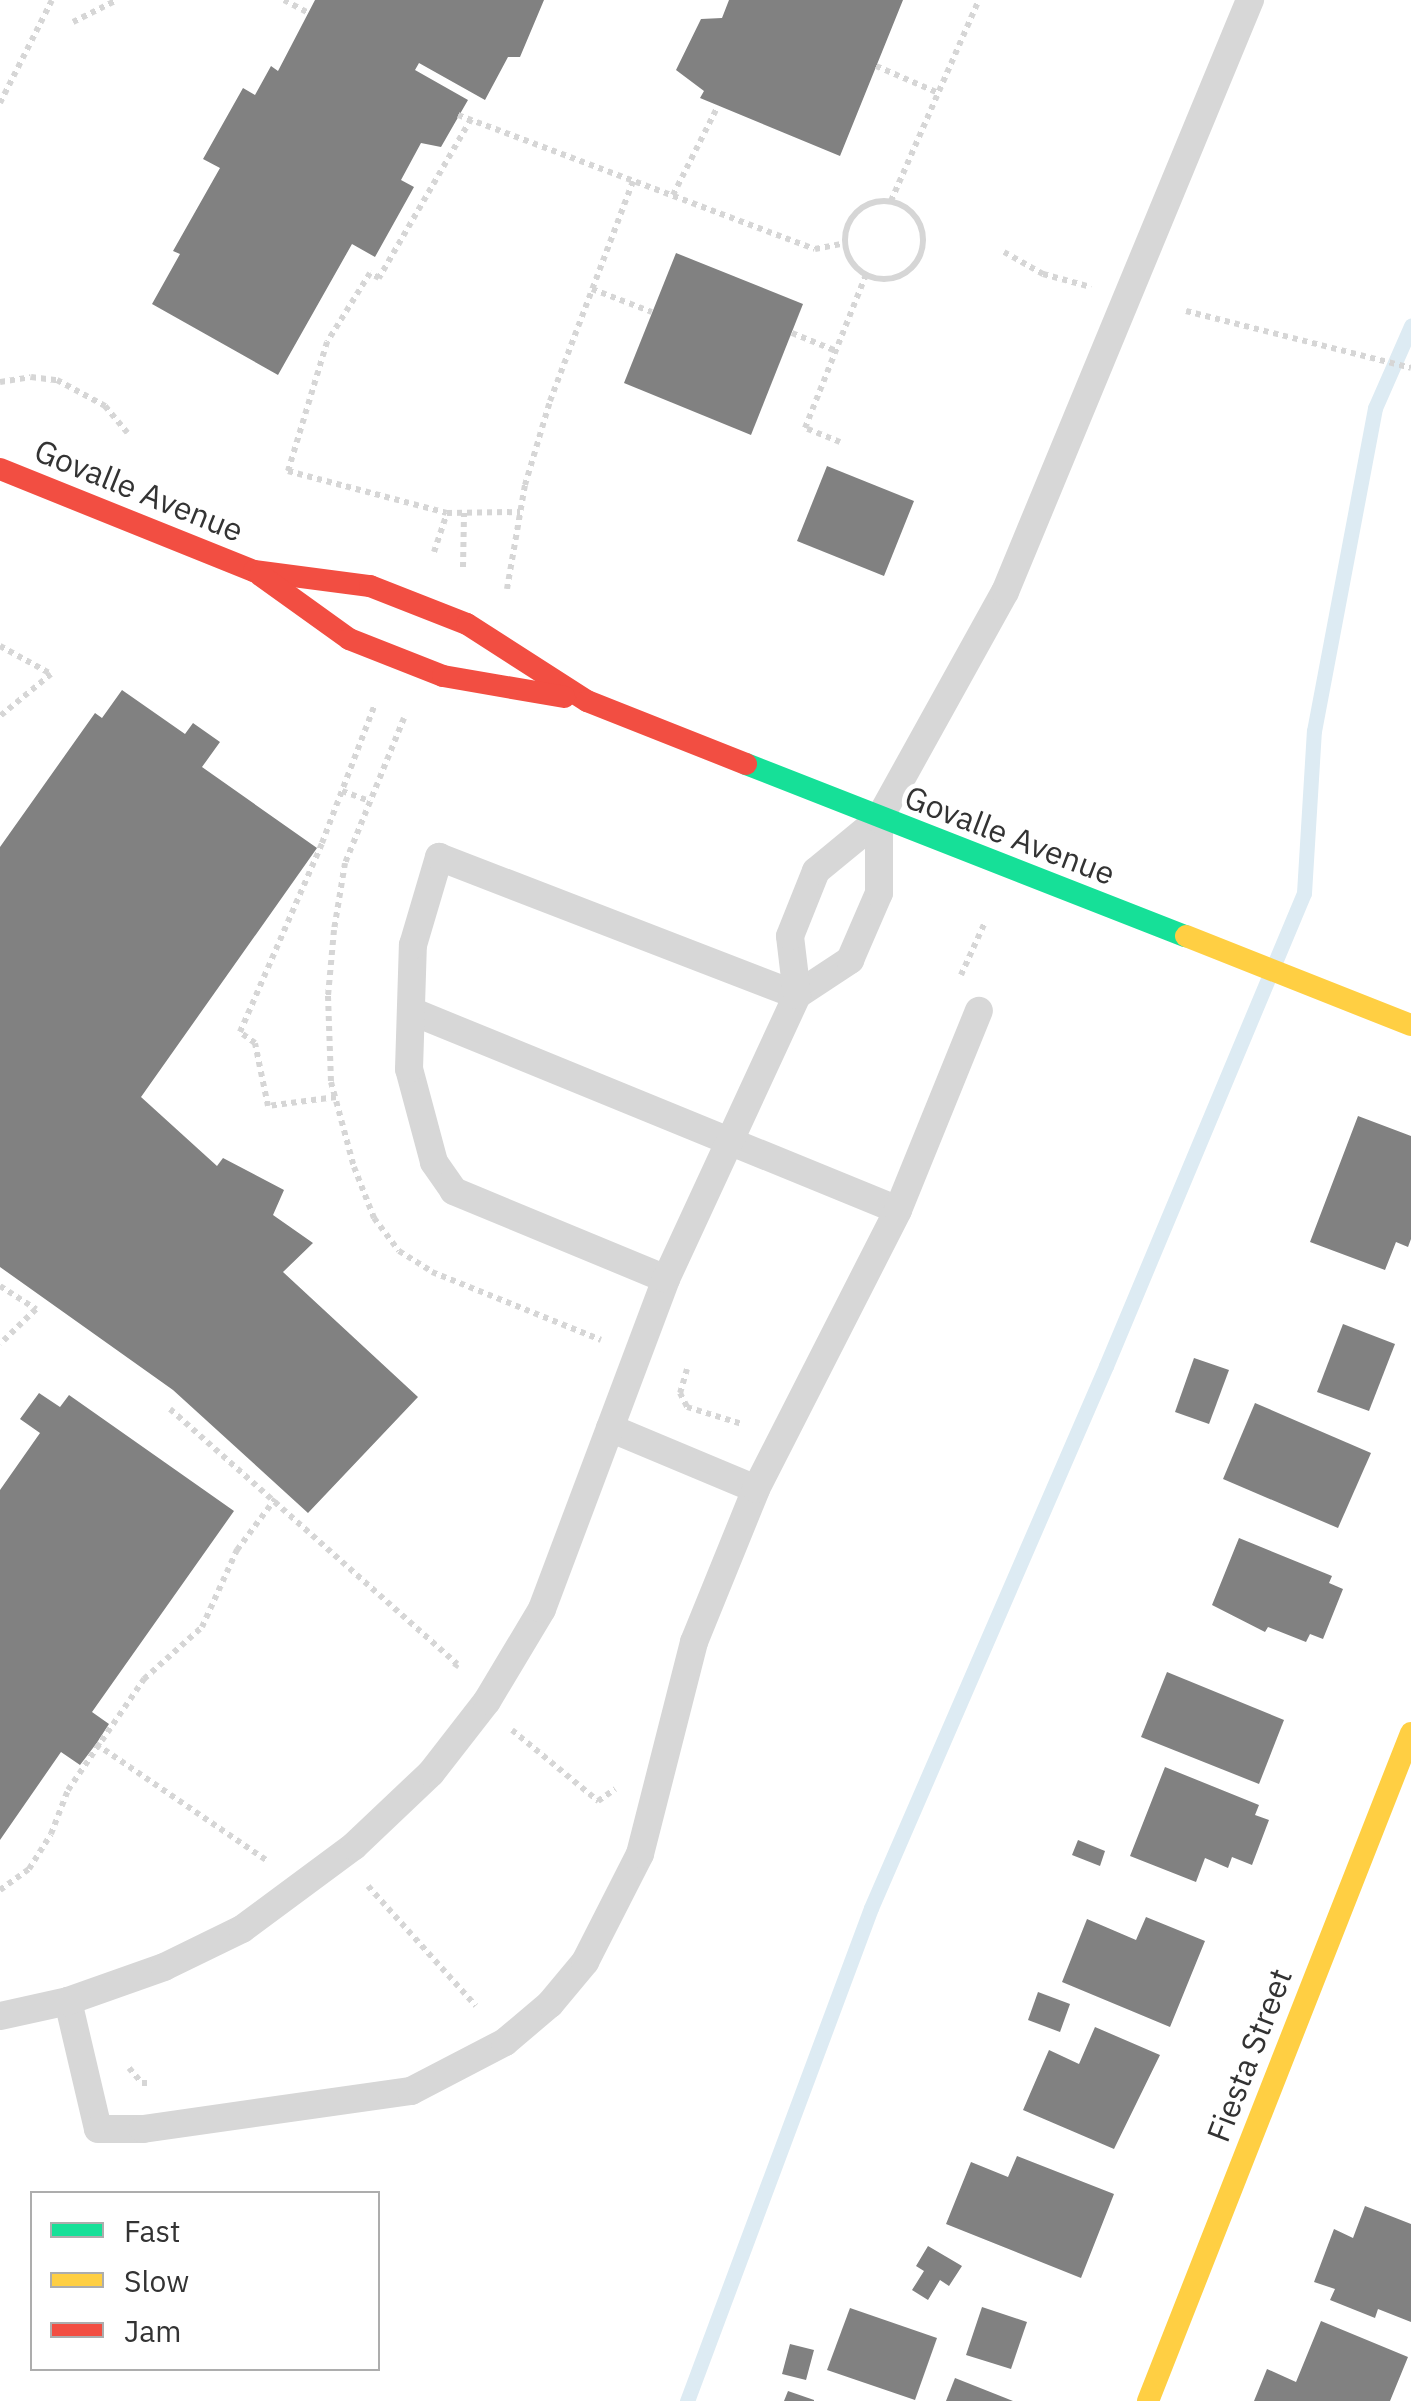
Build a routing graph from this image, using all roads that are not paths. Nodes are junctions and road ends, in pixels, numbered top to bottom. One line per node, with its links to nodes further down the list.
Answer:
1 (1250, 0): 5 (lane)
2 (0, 469): 3 (street, Govalle Avenue)
3 (254, 571): 4 (street, Govalle Avenue); 4 (street, Govalle Avenue)
4 (587, 701): 5 (street, Govalle Avenue)
5 (878, 819): 6 (lane); 6 (lane); 9 (street, Govalle Avenue)
6 (797, 994): 7 (lane); 10 (lane)
7 (411, 1011): 10 (lane); 12 (lane)
8 (979, 1011): 11 (lane)
9 (1411, 1025)
10 (730, 1141): 11 (lane); 12 (lane)
11 (898, 1210): 14 (lane)
12 (666, 1280): 13 (lane)
13 (610, 1428): 14 (lane); 16 (lane)
14 (756, 1490): 16 (lane)
15 (1411, 1733): 18 (street, Fiesta Street)
16 (68, 2001): 17 (lane)
17 (0, 2016)
18 (1148, 2401)

